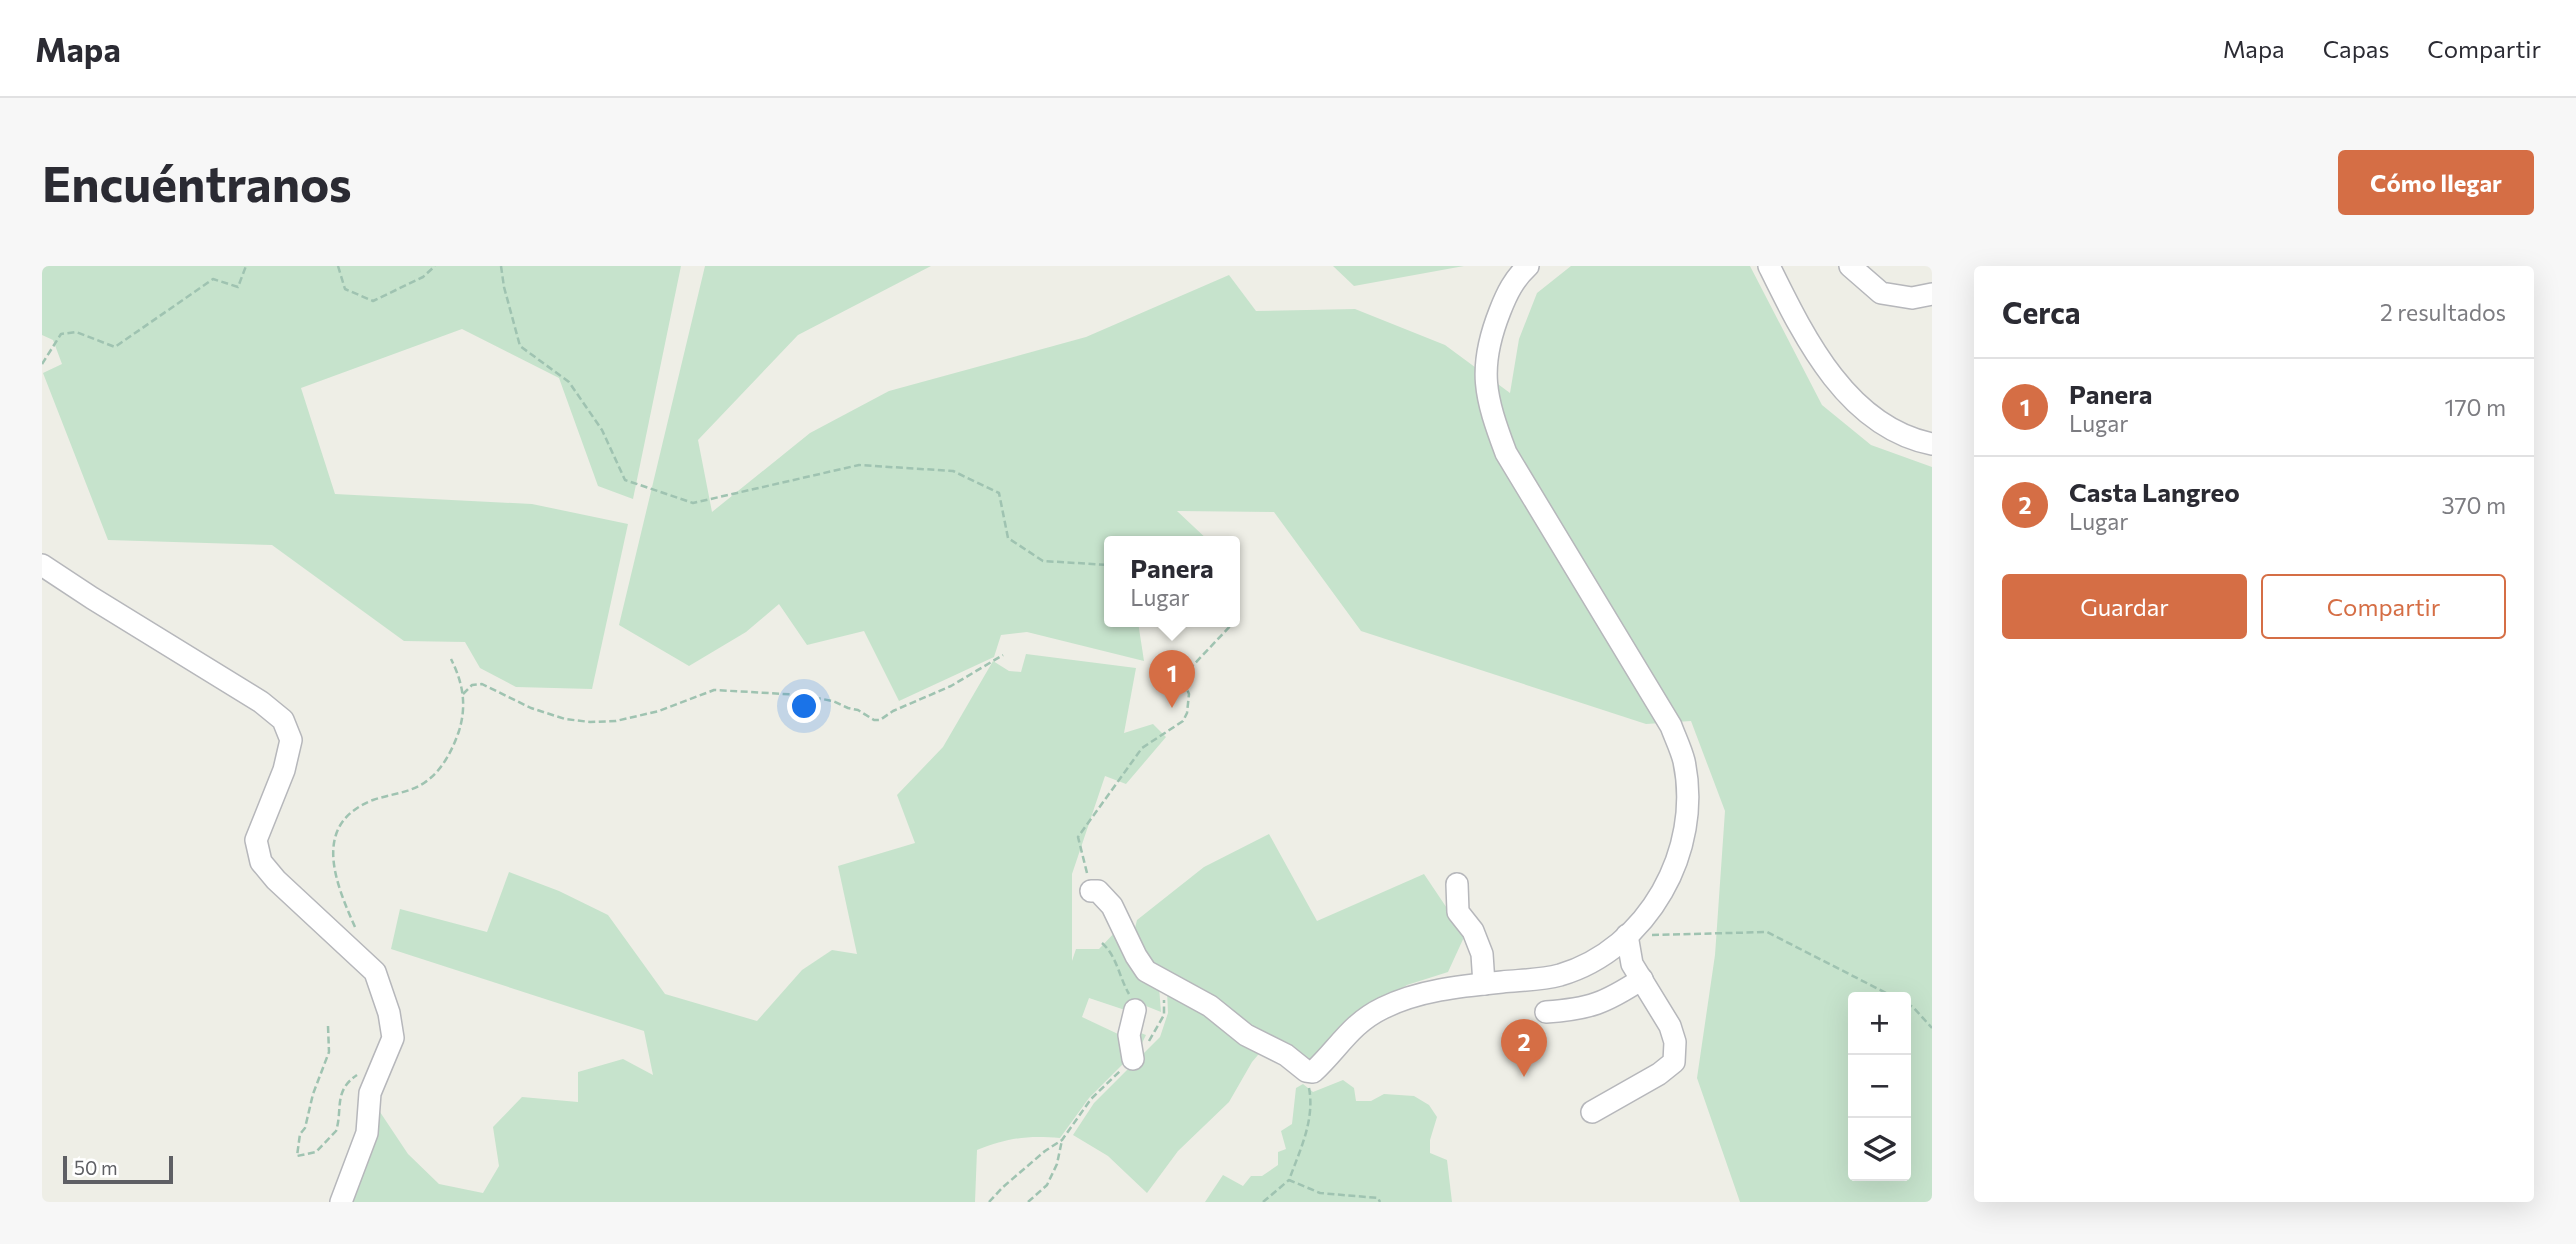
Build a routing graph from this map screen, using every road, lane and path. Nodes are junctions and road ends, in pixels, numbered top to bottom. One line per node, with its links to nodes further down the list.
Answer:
1 (246, 266): 9 (path)
2 (338, 266): 3 (path)
3 (435, 266)
4 (501, 266): 12 (path)
5 (1528, 266): 19 (street)
6 (1769, 266): 10 (street)
7 (1850, 266): 8 (street)
8 (1932, 294)
9 (42, 364)
10 (1932, 444)
11 (42, 565): 32 (street)
12 (1104, 565)
13 (1229, 627): 18 (path)
14 (1003, 655): 16 (path)
15 (451, 659): 16 (path)
16 (463, 694): 20 (path)
17 (1457, 884): 24 (street)
18 (1091, 891): 23 (street)
19 (1628, 936): 22 (street); 24 (street); 25 (path)
20 (360, 937)
21 (1102, 943): 27 (path)
22 (1642, 979): 28 (street); 34 (street)
23 (1163, 982): 31 (path); 33 (street)
24 (1484, 984): 33 (street)
25 (1884, 992)
26 (1911, 1006): 30 (path)
27 (1135, 1010): 31 (street)
28 (1546, 1012)
29 (328, 1026): 32 (path)
30 (1932, 1028)
31 (1133, 1059): 35 (path)
32 (380, 1070): 37 (street)
33 (1306, 1071): 36 (path)
34 (1592, 1112)
35 (1062, 1140): 38 (path); 39 (path)
36 (1289, 1180): 40 (path); 41 (path)
37 (341, 1202)
38 (989, 1202)
39 (1028, 1202)
40 (1263, 1202)
41 (1380, 1202)

